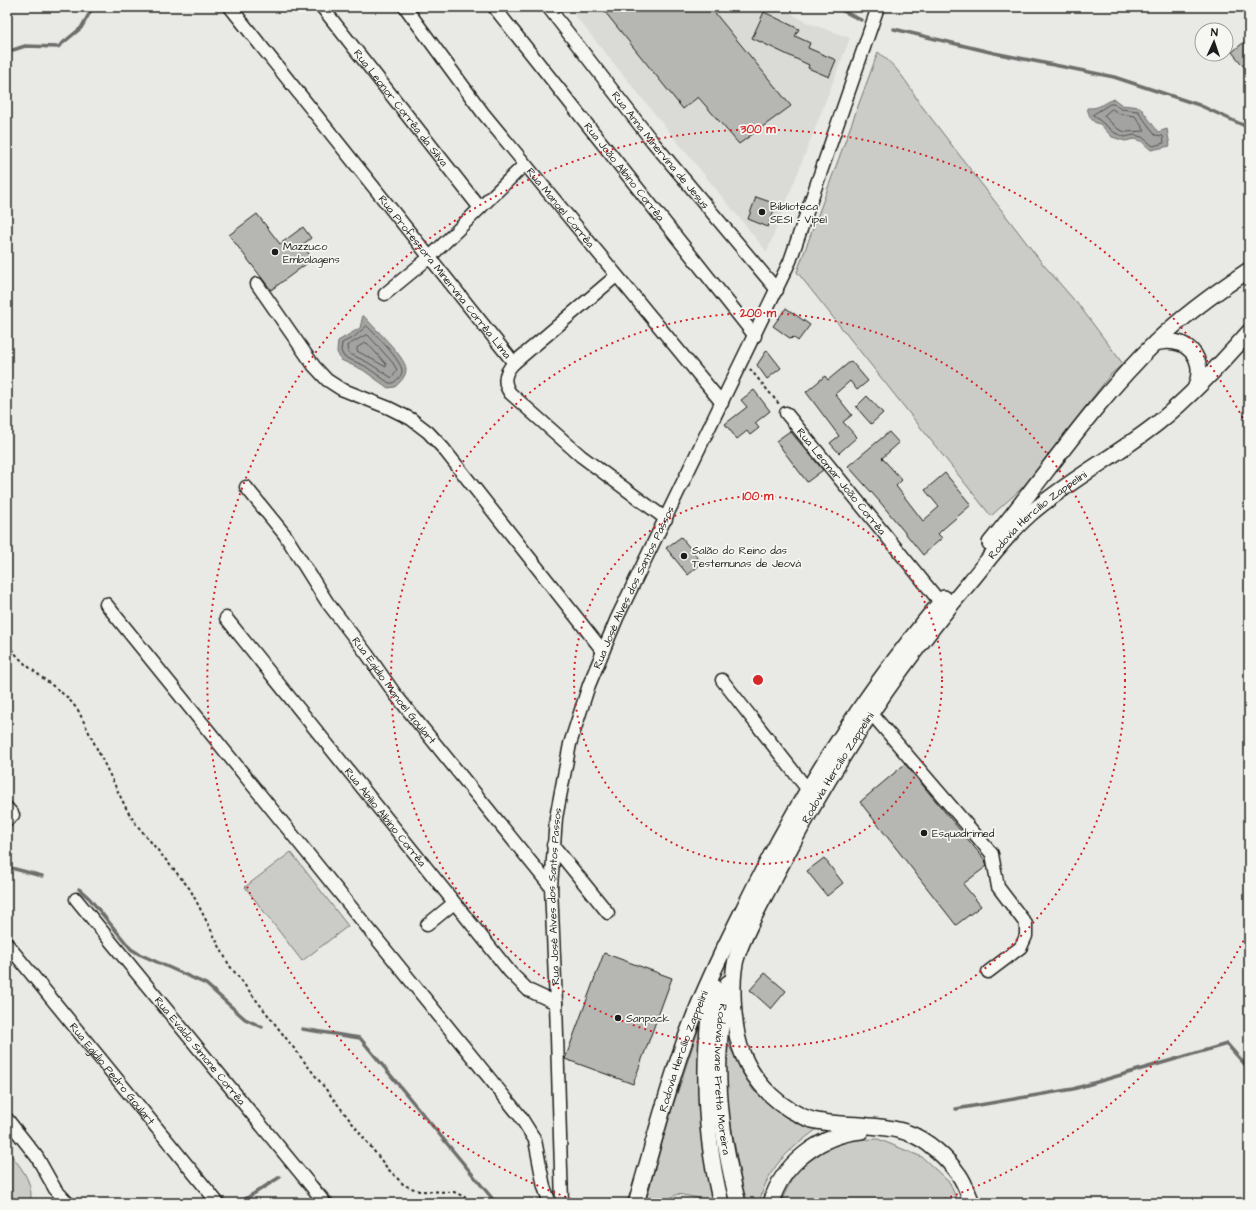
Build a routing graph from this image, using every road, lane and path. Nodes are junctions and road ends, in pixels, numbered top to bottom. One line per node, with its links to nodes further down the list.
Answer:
1 (230, 7): 9 (street, Rua Professora Minervina Corrêa Lima)
2 (322, 7): 8 (street, Rua Leonor Corrêa da Silva)
3 (405, 7): 7 (street, Rua Manoel Corrêa)
4 (494, 7): 16 (street, Rua João Albino Corrêa)
5 (548, 7): 13 (street, Rua Anna Minervina de Jesus)
6 (878, 7): 13 (street, Rua José Alves dos Santos Passos)
7 (524, 165): 8 (street); 11 (street, Rua Manoel Corrêa)
8 (480, 208): 9 (street)
9 (430, 257): 14 (street); 19 (street, Rua Professora Minervina Corrêa Lima)
10 (1249, 270): 17 (main road, Rodovia Hercílio Zappelini)
11 (616, 276): 19 (street); 21 (street, Rua Manoel Corrêa)
12 (257, 284): 29 (street)
13 (777, 290): 16 (street, Rua José Alves dos Santos Passos)
14 (385, 294)
15 (1249, 332): 20 (main road, Rodovia Hercílio Zappelini)
16 (755, 336): 18 (street, Rua José Alves dos Santos Passos)
17 (1155, 343): 20 (main road); 25 (main road, Rodovia Hercílio Zappelini)
18 (743, 360): 21 (street, Rua José Alves dos Santos Passos); 22 (path)
19 (514, 363): 24 (street, Rua Professora Minervina Corrêa Lima)
20 (1195, 389): 31 (main road, Rodovia Hercílio Zappelini)
21 (722, 403): 24 (street, Rua José Alves dos Santos Passos)
22 (786, 413): 25 (street, Rua Leomar João Corrêa)
23 (246, 487): 36 (street, Rua Egídio Manoel Goulart)
24 (666, 519): 29 (street, Rua José Alves dos Santos Passos)
25 (940, 602): 32 (main road, Rodovia Hercílio Zappelini)
26 (106, 604): 52 (street)
27 (226, 618): 38 (street, Rua Abílio Albino Corrêa)
28 (7, 645): 51 (path)
29 (603, 651): 35 (street, Rua José Alves dos Santos Passos)
30 (722, 680): 32 (street)
31 (872, 713): 42 (main road, Rodovia Hercílio Zappelini); 44 (street)
32 (808, 790): 43 (main road, Rodovia Hercílio Zappelini)
33 (7, 808): 34 (street)
34 (7, 820)
35 (553, 845): 36 (street, Rua José Alves dos Santos Passos); 39 (street)
36 (551, 887): 45 (street, Rua José Alves dos Santos Passos)
37 (76, 899): 50 (street, Rua Evaldo Simone Corrêa)
38 (454, 903): 40 (street); 45 (street, Rua Abílio Albino Corrêa)
39 (608, 913)
40 (427, 925)
41 (7, 945): 49 (street, Rua Egídio Pedro Goulart)
42 (737, 956): 47 (main road, Rodovia Hercílio Zappelini); 56 (main road, Rodovia Ivane Fretta Moreira)
43 (719, 958): 54 (main road, Rodovia Hercílio Zappelini); 55 (main road, Rodovia Ivane Fretta Moreira)
44 (988, 972)
45 (556, 1003): 53 (street, Rua José Alves dos Santos Passos)
46 (7, 1119): 48 (street)
47 (888, 1128): 57 (main road); 58 (main road, Rodovia Hercílio Zappelini)
48 (68, 1203)
49 (218, 1203)
50 (325, 1203)
51 (477, 1203)
52 (550, 1203)
53 (562, 1203)
54 (636, 1203)
55 (721, 1203)
56 (738, 1203)
57 (771, 1203)
58 (972, 1203)

